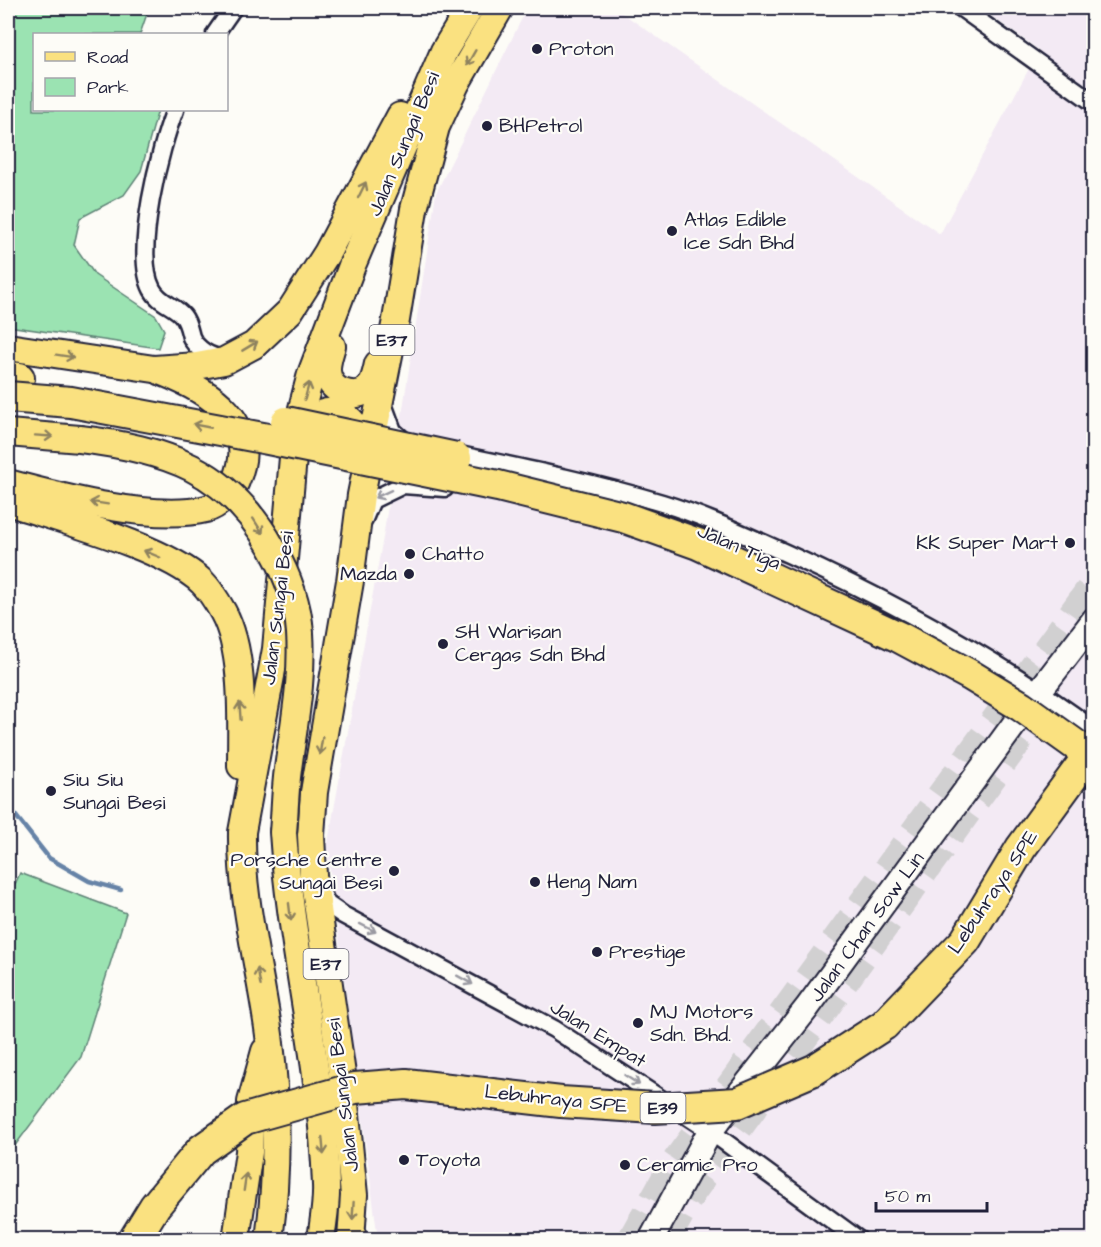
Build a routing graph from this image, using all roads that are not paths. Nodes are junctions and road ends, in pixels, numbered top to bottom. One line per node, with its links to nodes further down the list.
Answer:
1 (233, 8): 5 (street)
2 (470, 8): 6 (main road, Jalan Sungai Besi)
3 (500, 8): 10 (main road, Jalan Sungai Besi / E37, one-way to 10)
4 (961, 8): 7 (street)
5 (216, 33)
6 (444, 51): 9 (main road, Jalan Sungai Besi); 13 (main road, one-way to 6)
7 (1094, 103)
8 (175, 111): 11 (street)
9 (363, 241): 10 (main road); 21 (main road, Jalan Sungai Besi, one-way to 9)
10 (404, 262): 16 (main road, Jalan Sungai Besi / E37)
11 (192, 340): 13 (street); 14 (street)
12 (8, 347): 14 (main road, one-way to 14)
13 (224, 360): 14 (main road)
14 (162, 369): 18 (main road, one-way to 18)
15 (11, 384): 26 (highway, bridge); 28 (highway, one-way to 15, bridge)
16 (380, 397): 20 (main road, Jalan Sungai Besi / E37); 24 (street, Jalan Tiga)
17 (8, 434): 38 (main road, one-way to 38, bridge)
18 (8, 483)
19 (8, 502): 30 (main road, one-way to 19)
20 (356, 539): 23 (main road, Jalan Sungai Besi / E37); 25 (street, Jalan Tiga, one-way to 20)
21 (286, 552): 23 (main road); 30 (main road, Jalan Sungai Besi)
22 (1094, 620): 24 (street, Jalan Chan Sow Lin)
23 (330, 688): 31 (main road, Jalan Sungai Besi / E37, one-way to 31)
24 (1040, 691): 25 (street, Jalan Chan Sow Lin); 26 (street, Jalan Tiga)
25 (1021, 715): 29 (street, Jalan Tiga); 33 (street, Jalan Chan Sow Lin)
26 (1094, 732)
27 (1094, 748): 34 (highway, Lebuhraya SPE / E39, bridge)
28 (1094, 758)
29 (1094, 767): 35 (highway, Lebuhraya SPE / E39)
30 (242, 832): 32 (main road, Jalan Sungai Besi, one-way to 30)
31 (313, 875): 33 (street, Jalan Empat, one-way to 33); 39 (main road, Jalan Sungai Besi / E37, one-way to 39)
32 (269, 1035): 36 (main road, one-way to 32); 37 (main road, Jalan Sungai Besi)
33 (710, 1131): 40 (street, Jalan Chan Sow Lin); 41 (street, Jalan Empat)
34 (134, 1239)
35 (146, 1239)
36 (236, 1239)
37 (269, 1239)
38 (321, 1239)
39 (351, 1239)
40 (651, 1239)
41 (859, 1239)

